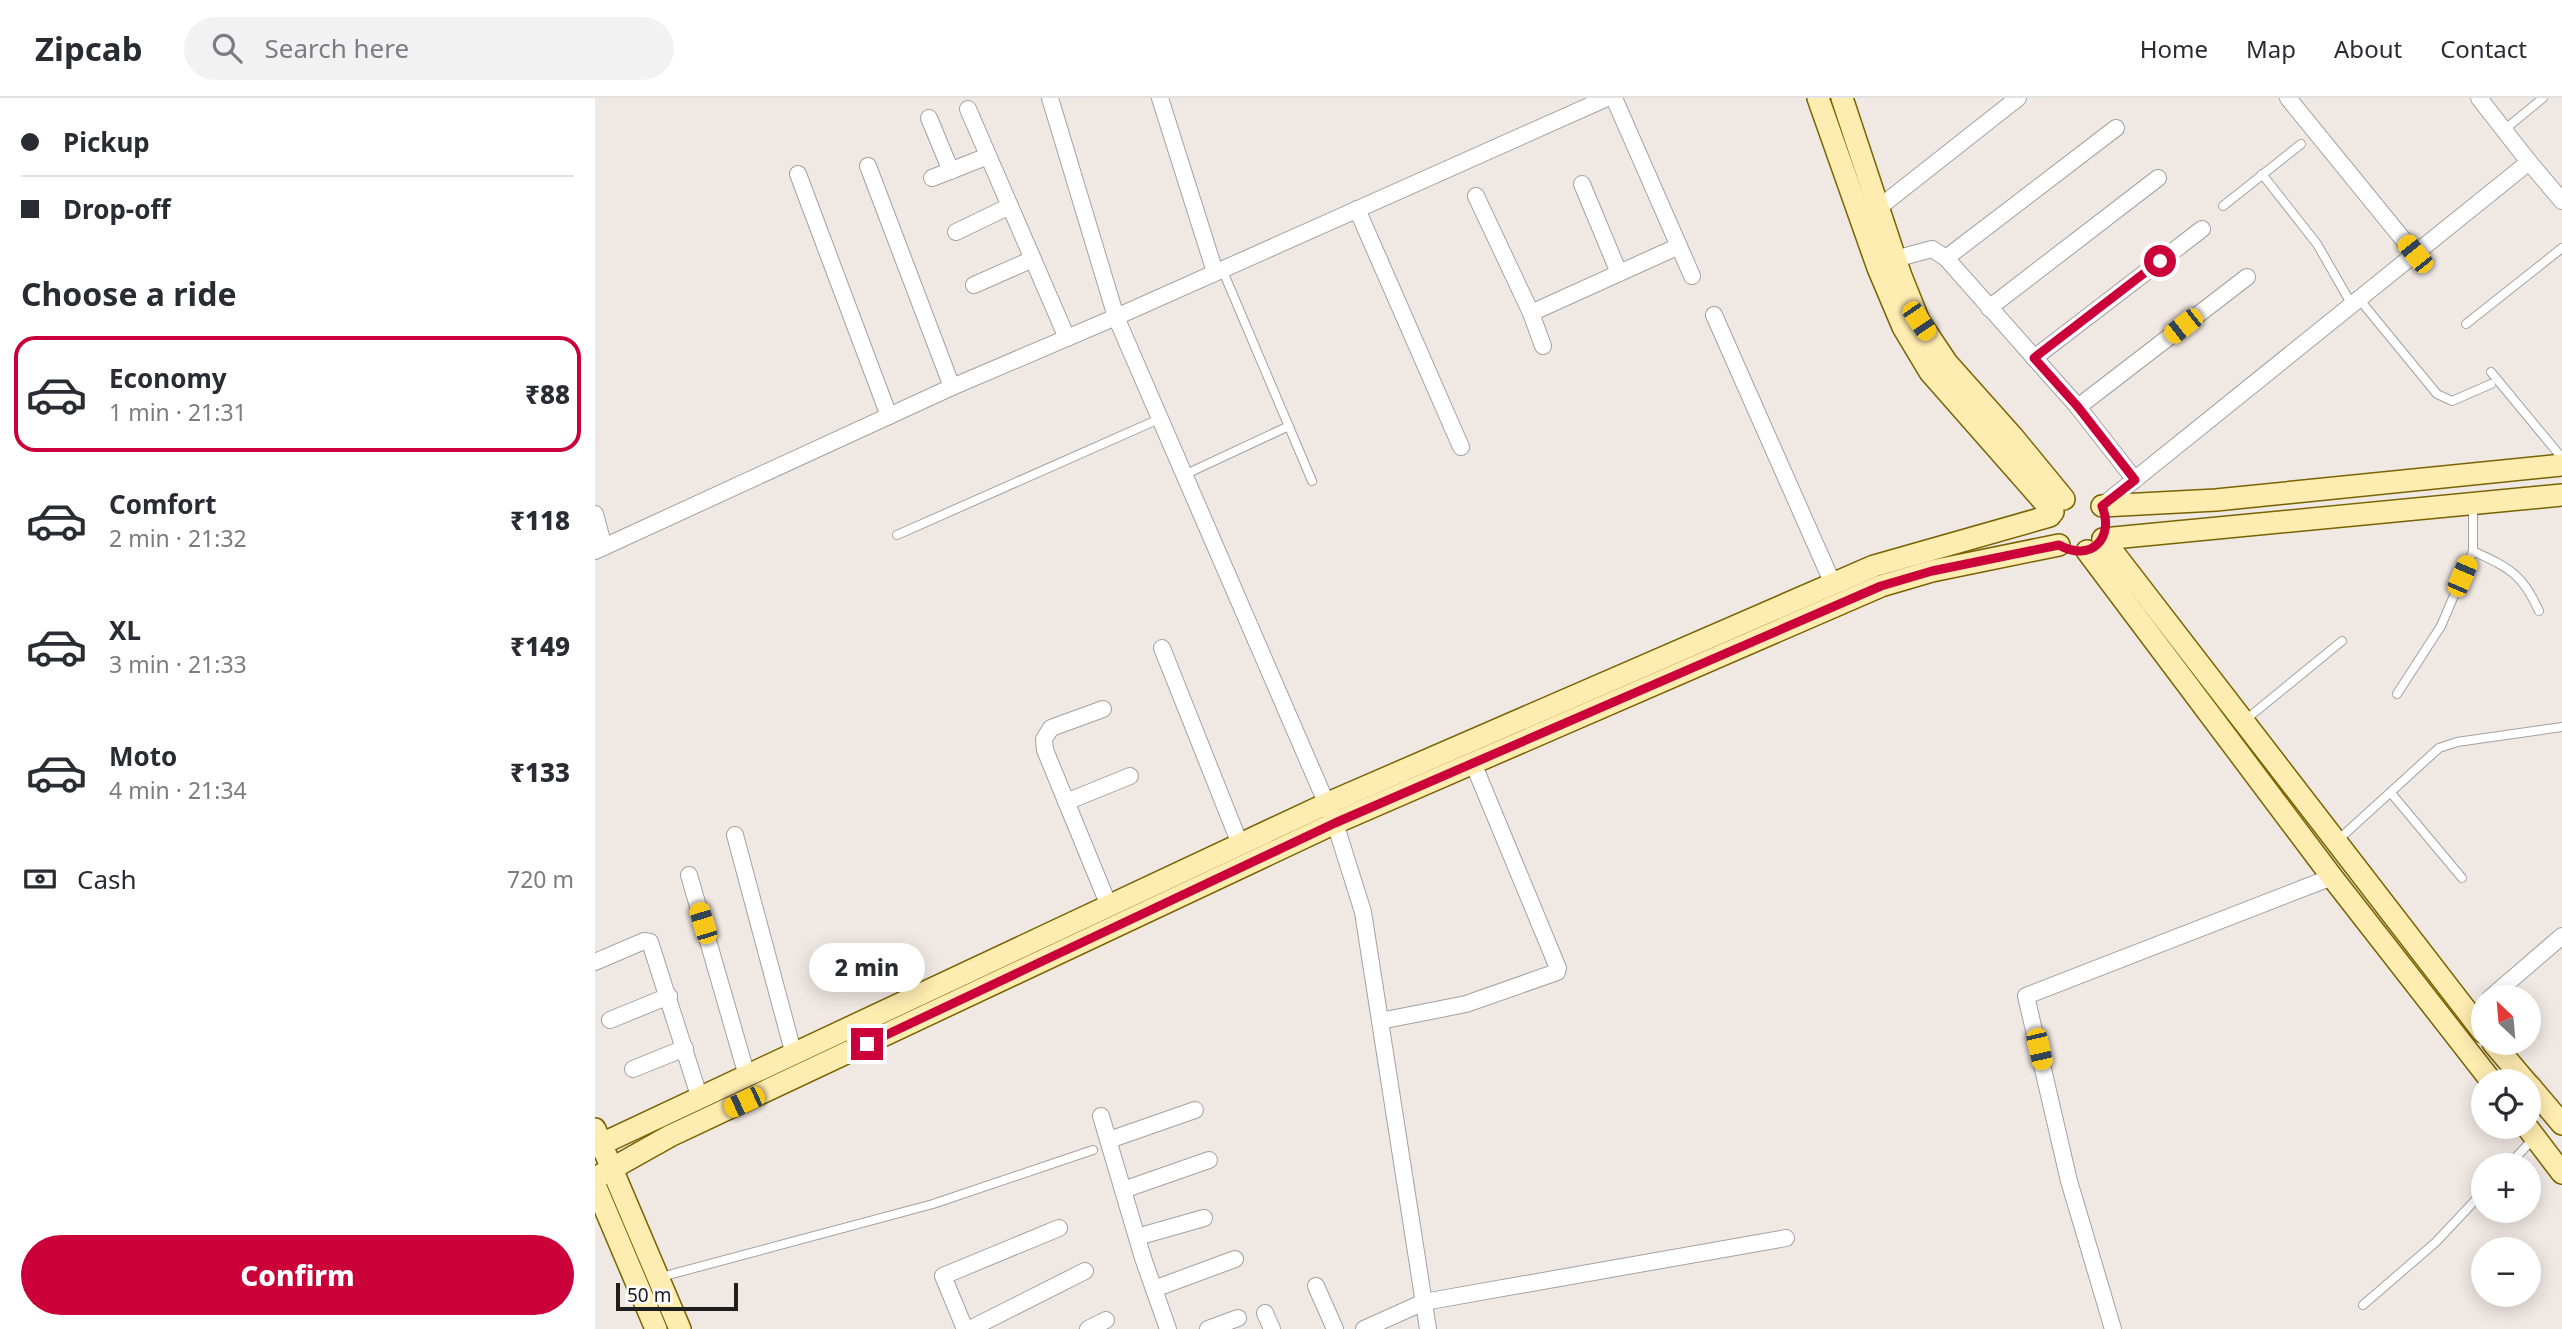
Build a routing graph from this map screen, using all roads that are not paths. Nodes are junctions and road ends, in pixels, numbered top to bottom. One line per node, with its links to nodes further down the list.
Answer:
1 (1050, 98): 49 (street)
2 (1607, 98): 30 (street)
3 (1615, 98): 34 (street)
4 (1818, 98): 31 (street)
5 (1842, 98): 29 (street)
6 (2018, 98): 29 (street)
7 (2288, 98): 36 (street)
8 (2479, 98): 14 (street)
9 (2543, 98): 14 (lane)
10 (1165, 100): 40 (street)
11 (968, 108): 16 (street)
12 (929, 118): 19 (street)
13 (2116, 128): 37 (street)
14 (2504, 130): 17 (street)
15 (2301, 144): 21 (lane)
16 (988, 156): 19 (street); 27 (street)
17 (2529, 162): 26 (street); 36 (street)
18 (868, 166): 56 (street)
19 (951, 171): 22 (street)
20 (798, 174): 58 (street)
21 (2262, 174): 28 (lane); 45 (lane)
22 (932, 178)
23 (2158, 178): 46 (street)
24 (1582, 184): 41 (street)
25 (1476, 195): 47 (street)
26 (2562, 201)
27 (1010, 206): 33 (street); 38 (street)
28 (2223, 206)
29 (1879, 208): 31 (street); 39 (street)
30 (1357, 209): 40 (street); 61 (street)
31 (1861, 222): 70 (street)
32 (2201, 229): 53 (street)
33 (956, 232)
34 (1679, 246): 41 (street); 42 (street)
35 (2562, 248): 50 (lane)
36 (2415, 254): 45 (street)
37 (1946, 258): 39 (street); 46 (street)
38 (1033, 259): 44 (street); 51 (street)
39 (1895, 259): 70 (street)
40 (1219, 271): 49 (street); 60 (lane)
41 (1619, 273): 47 (street)
42 (1692, 276)
43 (2247, 276): 57 (street)
44 (974, 285)
45 (2355, 302): 55 (lane); 65 (street)
46 (1989, 308): 53 (street)
47 (1531, 313): 52 (street)
48 (1714, 316): 77 (street)
49 (1116, 317): 51 (street); 59 (street)
50 (2466, 324)
51 (1067, 338): 56 (street)
52 (1543, 346)
53 (2034, 358): 57 (street)
54 (2491, 372): 62 (lane)
55 (2491, 384)
56 (952, 387): 58 (street)
57 (2078, 407): 65 (street)
58 (889, 416): 75 (street)
59 (1159, 419): 64 (street); 72 (lane)
60 (1289, 426): 64 (lane); 66 (lane)
61 (1461, 447)
62 (2562, 458)
63 (2562, 465): 69 (street)
64 (1184, 475): 89 (street)
65 (2135, 480): 69 (street)
66 (1312, 481)
67 (2562, 495): 68 (street)
68 (2472, 504): 74 (street); 76 (lane)
69 (2102, 506): 70 (street); 74 (street)
70 (2055, 509): 73 (street); 77 (street)
71 (595, 514): 75 (street)
72 (897, 535)
73 (2059, 545): 74 (street); 85 (street)
74 (2095, 545): 83 (street); 94 (street)
75 (600, 549)
76 (2473, 551): 78 (lane); 81 (lane)
77 (1833, 584): 89 (street)
78 (2539, 611)
79 (2342, 641): 83 (lane)
80 (1163, 648): 92 (street)
81 (2397, 694)
82 (1103, 709): 88 (street)
83 (2244, 721): 91 (street)
84 (2562, 726): 87 (lane)
85 (1473, 764): 89 (street); 103 (street)
86 (1130, 776): 88 (street)
87 (2391, 793): 91 (lane); 95 (lane)
88 (1066, 802): 96 (street)
89 (1330, 813): 92 (street); 103 (street); 121 (street)
90 (735, 835): 105 (street)
91 (2336, 842): 101 (street)
92 (1240, 844): 96 (street)
93 (689, 875): 110 (street)
94 (2332, 877): 108 (street); 151 (street)
95 (2462, 878)
96 (1109, 906): 105 (street)
97 (2562, 936): 99 (street)
98 (595, 962): 100 (street)
99 (2505, 985)
100 (669, 996): 102 (street); 104 (street)
101 (2471, 1003)
102 (610, 1020)
103 (1380, 1021): 135 (street)
104 (685, 1048): 107 (street); 111 (street)
105 (794, 1055): 110 (street)
106 (2503, 1055): 109 (street)
107 (633, 1069)
108 (2482, 1069)
109 (2515, 1069)
110 (747, 1076): 111 (street)
111 (700, 1099): 117 (street)
112 (2541, 1099): 115 (street)
113 (1195, 1110): 118 (street)
114 (1101, 1116): 118 (street)
115 (2562, 1124)
116 (2536, 1139): 122 (street)
117 (597, 1140): 121 (street)
118 (1109, 1140): 124 (street)
119 (1093, 1150): 132 (lane)
120 (1209, 1160): 124 (street)
121 (603, 1173): 132 (street)
122 (2562, 1173)
123 (595, 1185): 140 (street)
124 (1123, 1190): 128 (street)
125 (2471, 1205): 136 (lane)
126 (1205, 1218): 128 (street)
127 (1059, 1228): 142 (street)
128 (1137, 1237): 134 (street)
129 (1786, 1238): 135 (street)
130 (1235, 1259): 134 (street)
131 (1085, 1271): 143 (street)
132 (658, 1278): 141 (street)
133 (1317, 1286): 148 (street)
134 (1154, 1289): 145 (street)
135 (1424, 1302): 149 (street); 150 (street)
136 (2363, 1305)
137 (1265, 1313): 147 (street)
138 (1238, 1318): 146 (street)
139 (1106, 1320): 144 (street)
140 (656, 1329)
141 (680, 1329)
142 (965, 1329)
143 (970, 1329)
144 (1088, 1329)
145 (1168, 1329)
146 (1208, 1329)
147 (1272, 1329)
148 (1335, 1329)
149 (1364, 1329)
150 (1428, 1329)
151 (2113, 1329)

